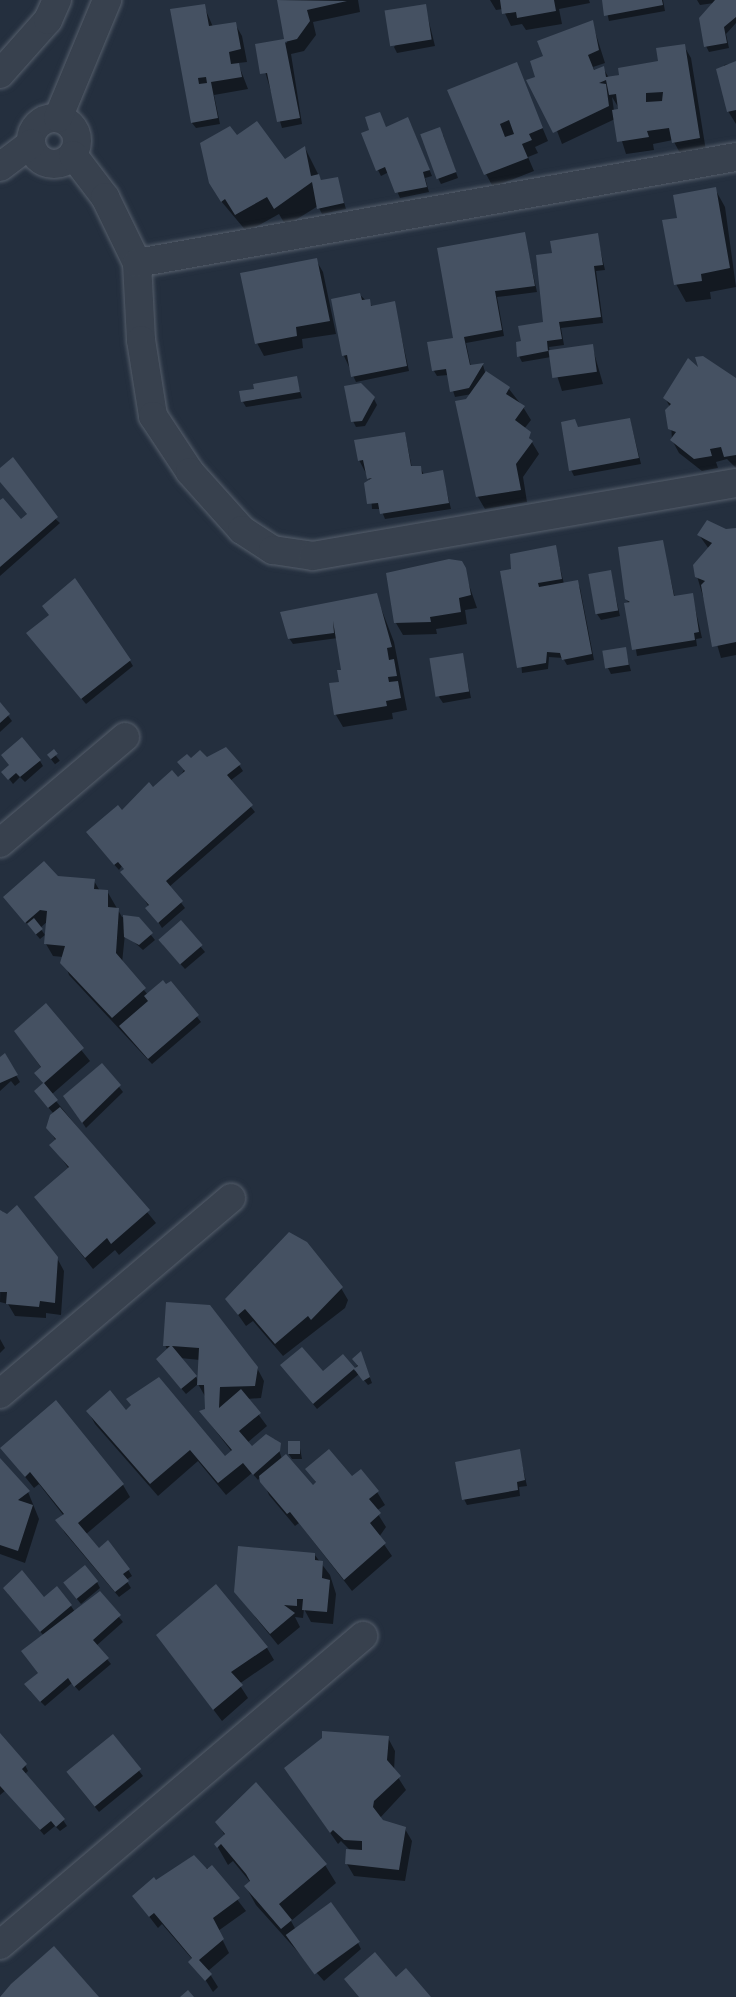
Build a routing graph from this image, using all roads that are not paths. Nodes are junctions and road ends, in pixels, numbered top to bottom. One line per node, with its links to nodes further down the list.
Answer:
1 (57, 0): 3 (street)
2 (107, 0): 4 (street)
3 (0, 74)
4 (58, 118): 5 (street); 6 (street)
5 (31, 144): 6 (street); 8 (street)
6 (73, 155): 9 (street)
7 (736, 157): 9 (street)
8 (0, 167)
9 (136, 263): 10 (street)
10 (736, 484)
11 (125, 737): 12 (street)
12 (0, 843)
13 (231, 1198): 14 (street)
14 (0, 1394)
15 (363, 1636): 16 (street)
16 (0, 1945)

